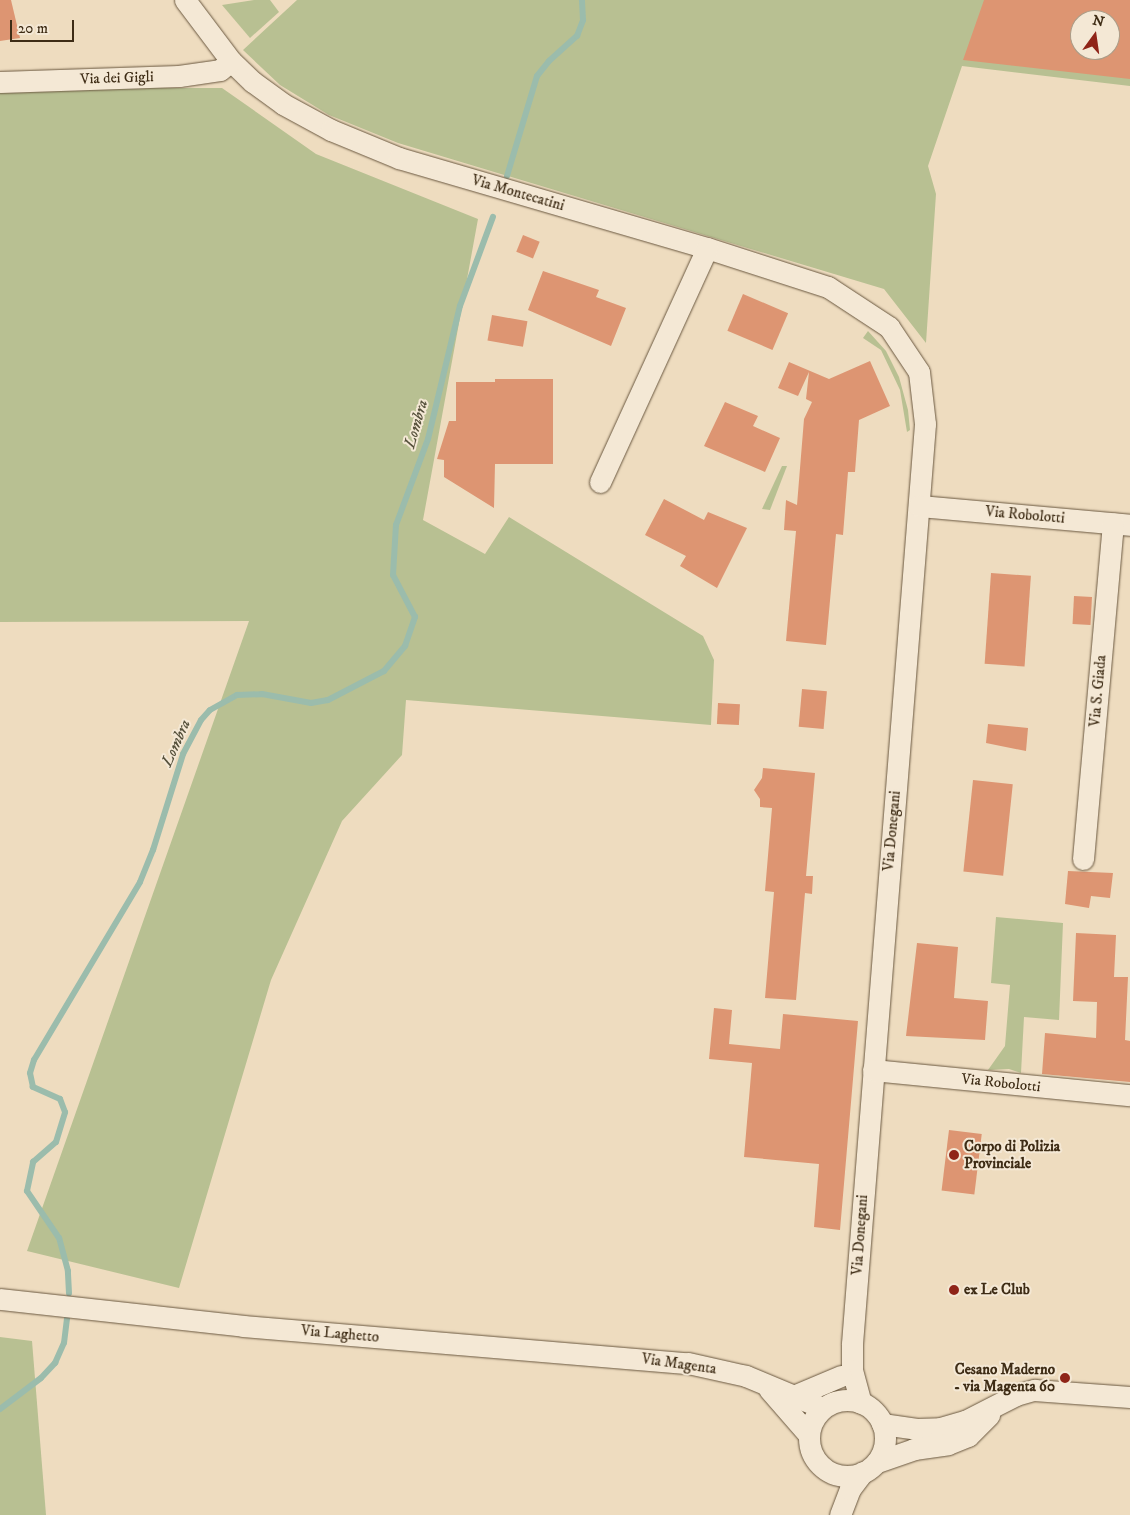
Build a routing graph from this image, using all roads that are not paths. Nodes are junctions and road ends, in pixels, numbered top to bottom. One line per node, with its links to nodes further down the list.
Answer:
1 (185, 0): 2 (street, Via Montecatini)
2 (232, 61): 3 (street, Via dei Gigli); 4 (street, Via Montecatini)
3 (0, 82)
4 (708, 248): 5 (street, Via Montecatini); 6 (street)
5 (889, 327): 7 (street, Via Donegani)
6 (600, 482)
7 (919, 506): 8 (street, Via Robolotti); 10 (street, Via Donegani)
8 (1122, 524): 9 (street, Via S. Giada)
9 (1083, 859)
10 (873, 1070): 11 (street, Via Robolotti); 13 (street, Via Donegani)
11 (1130, 1095)
12 (0, 1299): 14 (street, Via Laghetto)
13 (852, 1344): 15 (street, Via Donegani); 19 (street, Via Donegani)
14 (592, 1355): 16 (street, Via Magenta)
15 (841, 1376): 17 (street); 21 (street, Via Donegani)
16 (764, 1383): 17 (street, Via Magenta); 23 (street)
17 (796, 1395): 21 (street, Via Magenta)
18 (1130, 1397): 20 (street)
19 (861, 1403): 21 (street); 22 (street)
20 (1000, 1404): 22 (street); 24 (street)
21 (829, 1405): 23 (street)
22 (882, 1424): 24 (street)
23 (809, 1435): 25 (street)
24 (870, 1467): 25 (street); 26 (street)
25 (825, 1469): 26 (street)
26 (838, 1515)

